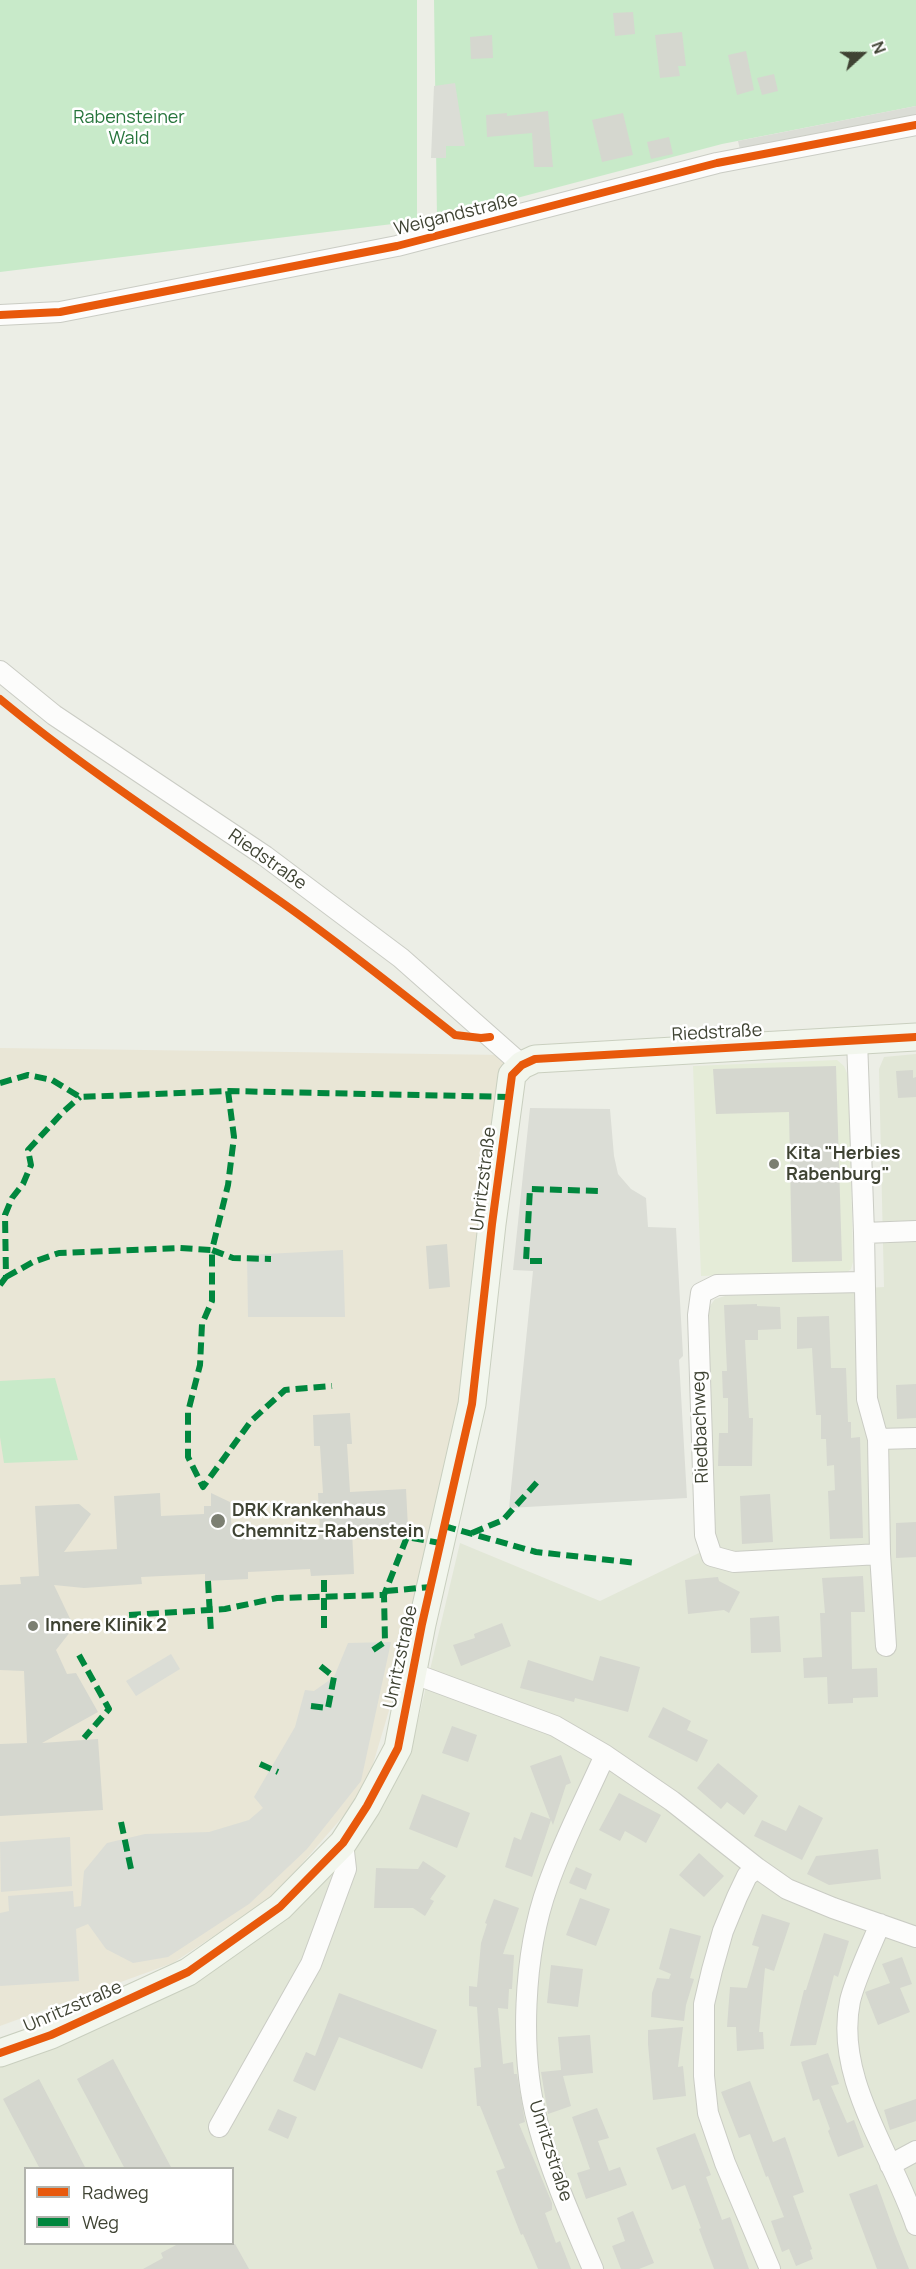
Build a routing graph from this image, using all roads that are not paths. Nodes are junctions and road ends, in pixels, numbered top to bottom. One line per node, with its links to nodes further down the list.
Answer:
1 (916, 125): 2 (street, Weigandstraße)
2 (0, 315)
3 (0, 670): 6 (street, Riedstraße)
4 (916, 1036): 5 (street, Riedstraße)
5 (857, 1040): 6 (street, Riedstraße); 8 (street)
6 (522, 1065): 14 (street, Unritzstraße)
7 (916, 1231): 8 (street)
8 (864, 1233): 9 (street)
9 (864, 1281): 11 (street); 12 (street, Riedbachweg)
10 (916, 1438): 11 (street)
11 (878, 1439): 12 (street)
12 (880, 1554): 13 (street)
13 (886, 1646)
14 (412, 1673): 15 (street, Unritzstraße); 16 (street, Unritzstraße)
15 (605, 1755): 17 (street, Unritzstraße); 25 (street, Unritzstraße)
16 (343, 1842): 20 (street, Unritzstraße); 21 (street)
17 (757, 1868): 18 (street, Unritzstraße); 26 (street)
18 (880, 1924): 19 (street, Unritzstraße); 23 (street)
19 (916, 1937)
20 (0, 2053)
21 (219, 2127)
22 (916, 2151): 23 (street)
23 (890, 2165): 24 (street)
24 (916, 2225)
25 (592, 2269)
26 (770, 2269)

